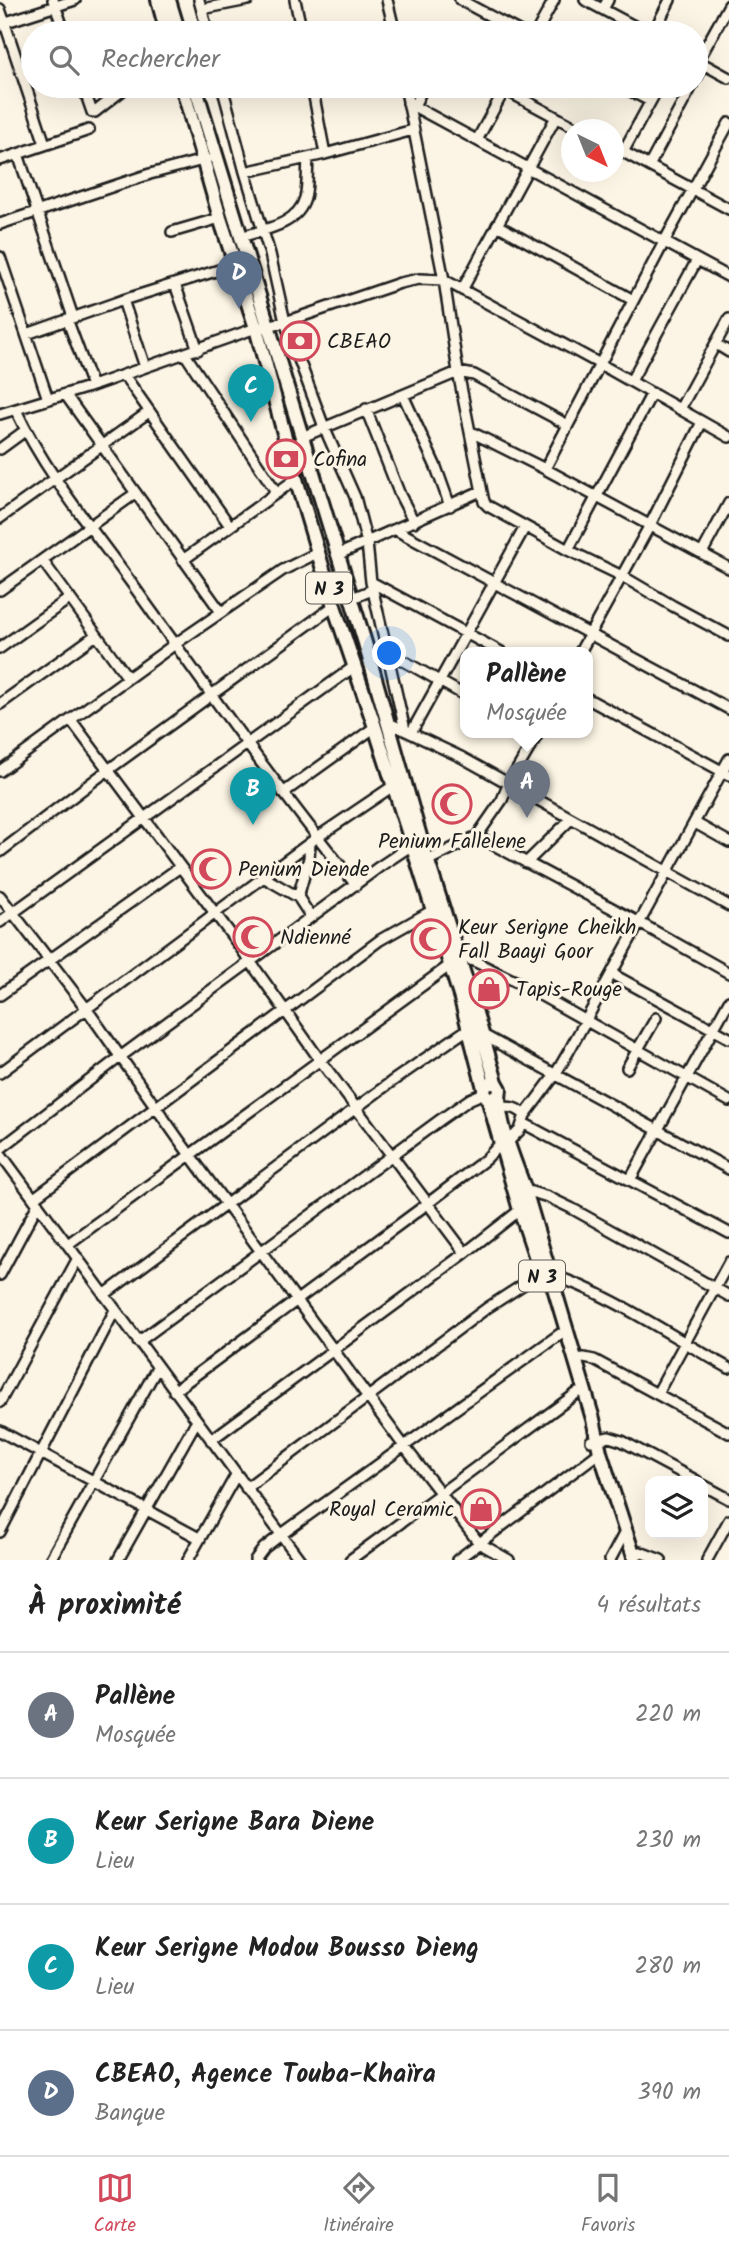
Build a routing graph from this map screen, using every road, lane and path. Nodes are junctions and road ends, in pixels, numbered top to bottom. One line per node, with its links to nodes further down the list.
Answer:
1 (75, 0): 12 (street)
2 (158, 0): 18 (main road)
3 (169, 0): 19 (main road)
4 (248, 0): 13 (street)
5 (295, 0): 20 (street)
6 (387, 0): 21 (street)
7 (460, 0): 22 (street)
8 (554, 0): 23 (street)
9 (586, 0): 16 (street)
10 (608, 0): 16 (street)
11 (670, 0): 25 (street)
12 (54, 3): 17 (street); 26 (street)
13 (201, 4)
14 (729, 5): 27 (street)
15 (0, 9): 26 (street)
16 (603, 9): 24 (street)
17 (61, 21)
18 (164, 21)
19 (176, 21)
20 (299, 21)
21 (394, 21)
22 (499, 21)
23 (543, 21)
24 (624, 21)
25 (659, 21)
26 (2, 24): 29 (street)
27 (708, 45)
28 (708, 67): 30 (street)
29 (21, 77)
30 (729, 78)
31 (29, 98): 54 (street)
32 (87, 98): 33 (street)
33 (113, 98)
34 (186, 98): 59 (main road, N 3)
35 (197, 98): 59 (main road, N 3)
36 (225, 98): 64 (street)
37 (314, 98): 58 (street)
38 (409, 98): 46 (street)
39 (415, 98): 46 (street)
40 (498, 98): 53 (street)
41 (522, 98): 47 (street)
42 (644, 98): 45 (street)
43 (652, 98): 45 (street)
44 (686, 98): 62 (street)
45 (650, 101): 55 (street)
46 (411, 104): 51 (street); 53 (street)
47 (556, 117): 48 (street); 63 (street)
48 (561, 120)
49 (729, 123): 52 (street)
50 (89, 130): 54 (street)
51 (413, 130): 58 (street); 79 (street)
52 (726, 136): 65 (street)
53 (477, 140): 63 (street)
54 (45, 144): 57 (street)
55 (624, 150)
56 (624, 153): 62 (street)
57 (18, 154): 61 (street); 67 (street)
58 (325, 155): 60 (street)
59 (209, 158): 67 (street); 68 (main road, N 3); 73 (main road, N 3)
60 (308, 158): 64 (street); 71 (street)
61 (0, 160)
62 (649, 166): 65 (street)
63 (528, 168): 70 (street); 74 (street)
64 (245, 172): 71 (street)
65 (692, 190): 66 (street); 74 (street)
66 (729, 209)
67 (37, 212): 69 (street); 84 (street)
68 (220, 218): 72 (street); 77 (main road, N 3)
69 (0, 224)
70 (497, 225): 81 (street); 83 (street)
71 (262, 230): 73 (street); 86 (street)
72 (172, 232)
73 (240, 237): 87 (main road, N 3)
74 (664, 242): 76 (street); 83 (street)
75 (0, 257): 88 (street)
76 (697, 260): 78 (street); 97 (street)
77 (236, 265): 80 (street); 87 (main road, N 3)
78 (729, 277)
79 (444, 280): 81 (street); 86 (street); 95 (street)
80 (175, 284): 82 (street); 90 (street)
81 (462, 290): 93 (street)
82 (123, 300): 84 (street); 94 (street)
83 (634, 300): 93 (street)
84 (70, 318): 88 (street); 98 (street)
85 (729, 319): 89 (street)
86 (285, 321): 87 (street); 110 (street)
87 (262, 326): 90 (street); 113 (main road, N 3); 119 (main road, N 3)
88 (27, 334): 102 (street)
89 (716, 344): 91 (street); 104 (street)
90 (198, 350): 92 (street)
91 (729, 352)
92 (185, 354): 94 (street); 122 (street)
93 (600, 363): 97 (street); 109 (street)
94 (145, 367): 96 (street)
95 (458, 372): 101 (street); 109 (street); 112 (street)
96 (124, 375): 98 (street); 106 (street)
97 (631, 381): 99 (street)
98 (92, 386): 100 (street)
99 (652, 393): 104 (street); 123 (street)
100 (65, 394): 102 (street); 115 (street)
101 (403, 394): 103 (street); 125 (street)
102 (48, 399): 105 (street)
103 (366, 409): 110 (street); 127 (street)
104 (680, 409): 108 (street)
105 (16, 410): 107 (street); 111 (street)
106 (149, 412): 115 (street); 130 (street)
107 (0, 414)
108 (702, 422): 114 (street); 129 (street)
109 (568, 425): 117 (street)
110 (324, 427): 113 (street); 133 (street)
111 (26, 430): 116 (street); 118 (street)
112 (471, 432): 117 (street); 120 (street)
113 (302, 437): 137 (main road, N 3)
114 (729, 437)
115 (102, 446): 118 (street); 121 (street)
116 (0, 449)
117 (545, 469): 123 (street)
118 (56, 478): 126 (street); 128 (street)
119 (296, 479): 122 (street); 135 (main road, N 3)
120 (481, 491): 125 (street); 131 (street)
121 (135, 493): 128 (street); 139 (street)
122 (277, 493): 130 (street)
123 (596, 496): 129 (street); 134 (street)
124 (729, 503): 136 (street)
125 (450, 506): 127 (street)
126 (0, 519)
127 (414, 523): 132 (street)
128 (90, 525): 138 (street); 153 (street)
129 (650, 525): 136 (street); 141 (street)
130 (230, 526): 139 (street)
131 (525, 527): 134 (street); 142 (street)
132 (396, 530): 133 (street); 142 (street)
133 (367, 543): 137 (street); 143 (street)
134 (568, 550): 141 (street)
135 (319, 552): 147 (main road, N 3); 148 (street)
136 (702, 553): 140 (street)
137 (337, 555): 146 (main road, N 3)
138 (42, 560): 144 (street); 145 (street)
139 (183, 560): 148 (street)
140 (729, 568)
141 (622, 576): 151 (street); 152 (street)
142 (495, 583): 149 (street); 151 (street)
143 (372, 586): 146 (street); 149 (street); 157 (street)
144 (0, 590)
145 (70, 598): 150 (street); 156 (street)
146 (350, 599): 167 (main road, N 3)
147 (334, 606): 158 (main road, N 3); 162 (street)
148 (221, 612): 153 (street)
149 (467, 633): 154 (street); 160 (street)
150 (96, 635): 159 (street); 164 (street)
151 (589, 635): 155 (street); 165 (street)
152 (729, 636)
153 (175, 644): 159 (street); 162 (street)
154 (492, 647)
155 (583, 647)
156 (0, 648)
157 (386, 651): 160 (street); 168 (street)
158 (355, 666): 167 (main road, N 3); 170 (street)
159 (128, 678): 166 (street)
160 (440, 682): 161 (street); 168 (street)
161 (460, 693)
162 (212, 694): 170 (street); 172 (street)
163 (593, 702): 174 (street)
164 (0, 704)
165 (729, 709)
166 (71, 720): 172 (street); 173 (street)
167 (381, 724): 168 (street); 176 (main road, N 3); 177 (street); 185 (main road, N 3)
168 (408, 731): 175 (street)
169 (532, 738): 175 (street)
170 (248, 743): 177 (street); 178 (street)
171 (729, 759): 174 (street)
172 (108, 770): 178 (street); 186 (street)
173 (0, 771)
174 (726, 773): 180 (street)
175 (508, 785): 179 (street); 182 (street)
176 (393, 786): 181 (street); 185 (main road, N 3)
177 (283, 793): 181 (street)
178 (145, 819): 189 (street); 197 (street)
179 (571, 819): 188 (street); 190 (street)
180 (695, 823): 183 (street); 190 (street)
181 (318, 836): 184 (street); 192 (street)
182 (477, 836): 187 (street); 188 (street)
183 (729, 842)
184 (310, 843): 191 (street); 194 (street)
185 (416, 843): 187 (main road, N 3); 192 (street); 196 (main road, N 3)
186 (0, 852)
187 (427, 861): 202 (main road, N 3)
188 (526, 863): 201 (street)
189 (180, 867): 198 (street); 203 (street)
190 (668, 872): 195 (street); 201 (street)
191 (265, 878): 194 (street); 198 (street)
192 (356, 885): 199 (street)
193 (0, 896): 197 (street)
194 (298, 897): 199 (street)
195 (729, 906)
196 (433, 910): 205 (main road, N 3); 211 (street)
197 (13, 914): 200 (street); 203 (street)
198 (215, 914): 204 (street); 210 (street)
199 (311, 917): 204 (street)
200 (0, 922)
201 (640, 923): 206 (street); 207 (street)
202 (457, 955): 213 (street); 216 (main road, N 3)
203 (50, 960): 208 (street); 210 (street)
204 (251, 962): 211 (street); 219 (street)
205 (449, 966): 214 (main road, N 3); 220 (street)
206 (729, 973)
207 (612, 974): 213 (street); 215 (street)
208 (0, 995)
209 (729, 1001): 215 (street)
210 (86, 1008): 219 (street); 222 (street)
211 (285, 1011): 220 (street); 227 (street)
212 (656, 1018): 218 (street)
213 (585, 1021): 218 (street); 223 (street)
214 (468, 1029): 225 (main road, N 3); 228 (street)
215 (713, 1029): 217 (street); 224 (street)
216 (483, 1035): 223 (street); 225 (main road, N 3)
217 (729, 1038)
218 (639, 1051): 221 (street); 224 (street)
219 (120, 1057): 227 (street); 232 (street)
220 (320, 1060): 228 (street); 233 (street)
221 (627, 1068)
222 (0, 1073)
223 (555, 1075): 229 (street); 230 (street)
224 (686, 1076): 226 (street); 230 (street)
225 (492, 1094): 229 (street); 231 (main road, N 3); 234 (street)
226 (729, 1101)
227 (155, 1106): 233 (street); 238 (street)
228 (356, 1108): 234 (street); 240 (street)
229 (524, 1119): 231 (street); 236 (street)
230 (658, 1130): 235 (street); 236 (street)
231 (505, 1143): 237 (main road, N 3); 239 (street); 241 (main road, N 3)
232 (1, 1155): 238 (street)
233 (191, 1156): 240 (street); 243 (street)
234 (392, 1156): 239 (street); 245 (street)
235 (729, 1169)
236 (630, 1180): 242 (street)
237 (525, 1190): 248 (main road, N 3); 250 (street)
238 (36, 1201): 243 (street); 249 (street)
239 (428, 1204): 244 (street); 253 (street)
240 (226, 1205): 245 (street); 251 (street)
241 (520, 1210): 244 (street); 248 (main road, N 3)
242 (729, 1233)
243 (68, 1244): 246 (street)
244 (465, 1253): 258 (street)
245 (261, 1254): 253 (street); 256 (street)
246 (78, 1258): 251 (street); 266 (street)
247 (729, 1262): 250 (street)
248 (545, 1273): 255 (main road, N 3); 257 (street); 259 (main road, N 3); 265 (street)
249 (0, 1275)
250 (714, 1288): 252 (street); 257 (street)
251 (104, 1295): 254 (street)
252 (729, 1296)
253 (297, 1302): 258 (street); 262 (street)
254 (115, 1310): 256 (street); 273 (street)
255 (560, 1334): 263 (main road, N 3); 271 (street)
256 (138, 1342): 260 (street)
257 (683, 1343): 261 (street); 264 (street)
258 (333, 1350): 265 (street); 270 (street)
259 (574, 1359): 264 (street); 272 (main road, N 3)
260 (157, 1368): 262 (street); 276 (street)
261 (729, 1368)
262 (174, 1391): 267 (street)
263 (577, 1393): 272 (main road, N 3); 279 (street)
264 (657, 1394): 269 (street)
265 (368, 1396): 271 (street); 277 (street)
266 (0, 1402)
267 (197, 1420): 270 (street); 281 (street)
268 (0, 1431): 273 (street)
269 (729, 1433)
270 (211, 1440): 274 (street)
271 (404, 1446): 279 (street); 285 (street)
272 (596, 1447): 275 (street); 284 (main road, N 3); 287 (street)
273 (40, 1452): 276 (street); 283 (street)
274 (236, 1475): 277 (street); 286 (street)
275 (688, 1476)
276 (94, 1480): 281 (street); 289 (street)
277 (246, 1488): 285 (street)
278 (708, 1488): 280 (street)
279 (440, 1493): 287 (street); 294 (street)
280 (729, 1499)
281 (146, 1509): 286 (street); 290 (street)
282 (729, 1520): 299 (street)
283 (0, 1532)
284 (623, 1533): 288 (main road, N 3); 297 (street)
285 (282, 1534): 292 (street); 293 (street)
286 (199, 1538): 291 (street)
287 (479, 1543): 295 (street); 296 (street)
288 (632, 1557): 298 (street)
289 (50, 1560)
290 (118, 1560)
291 (187, 1560)
292 (255, 1560)
293 (300, 1560)
294 (349, 1560)
295 (457, 1560)
296 (509, 1560)
297 (610, 1560)
298 (661, 1560)
299 (707, 1560)

